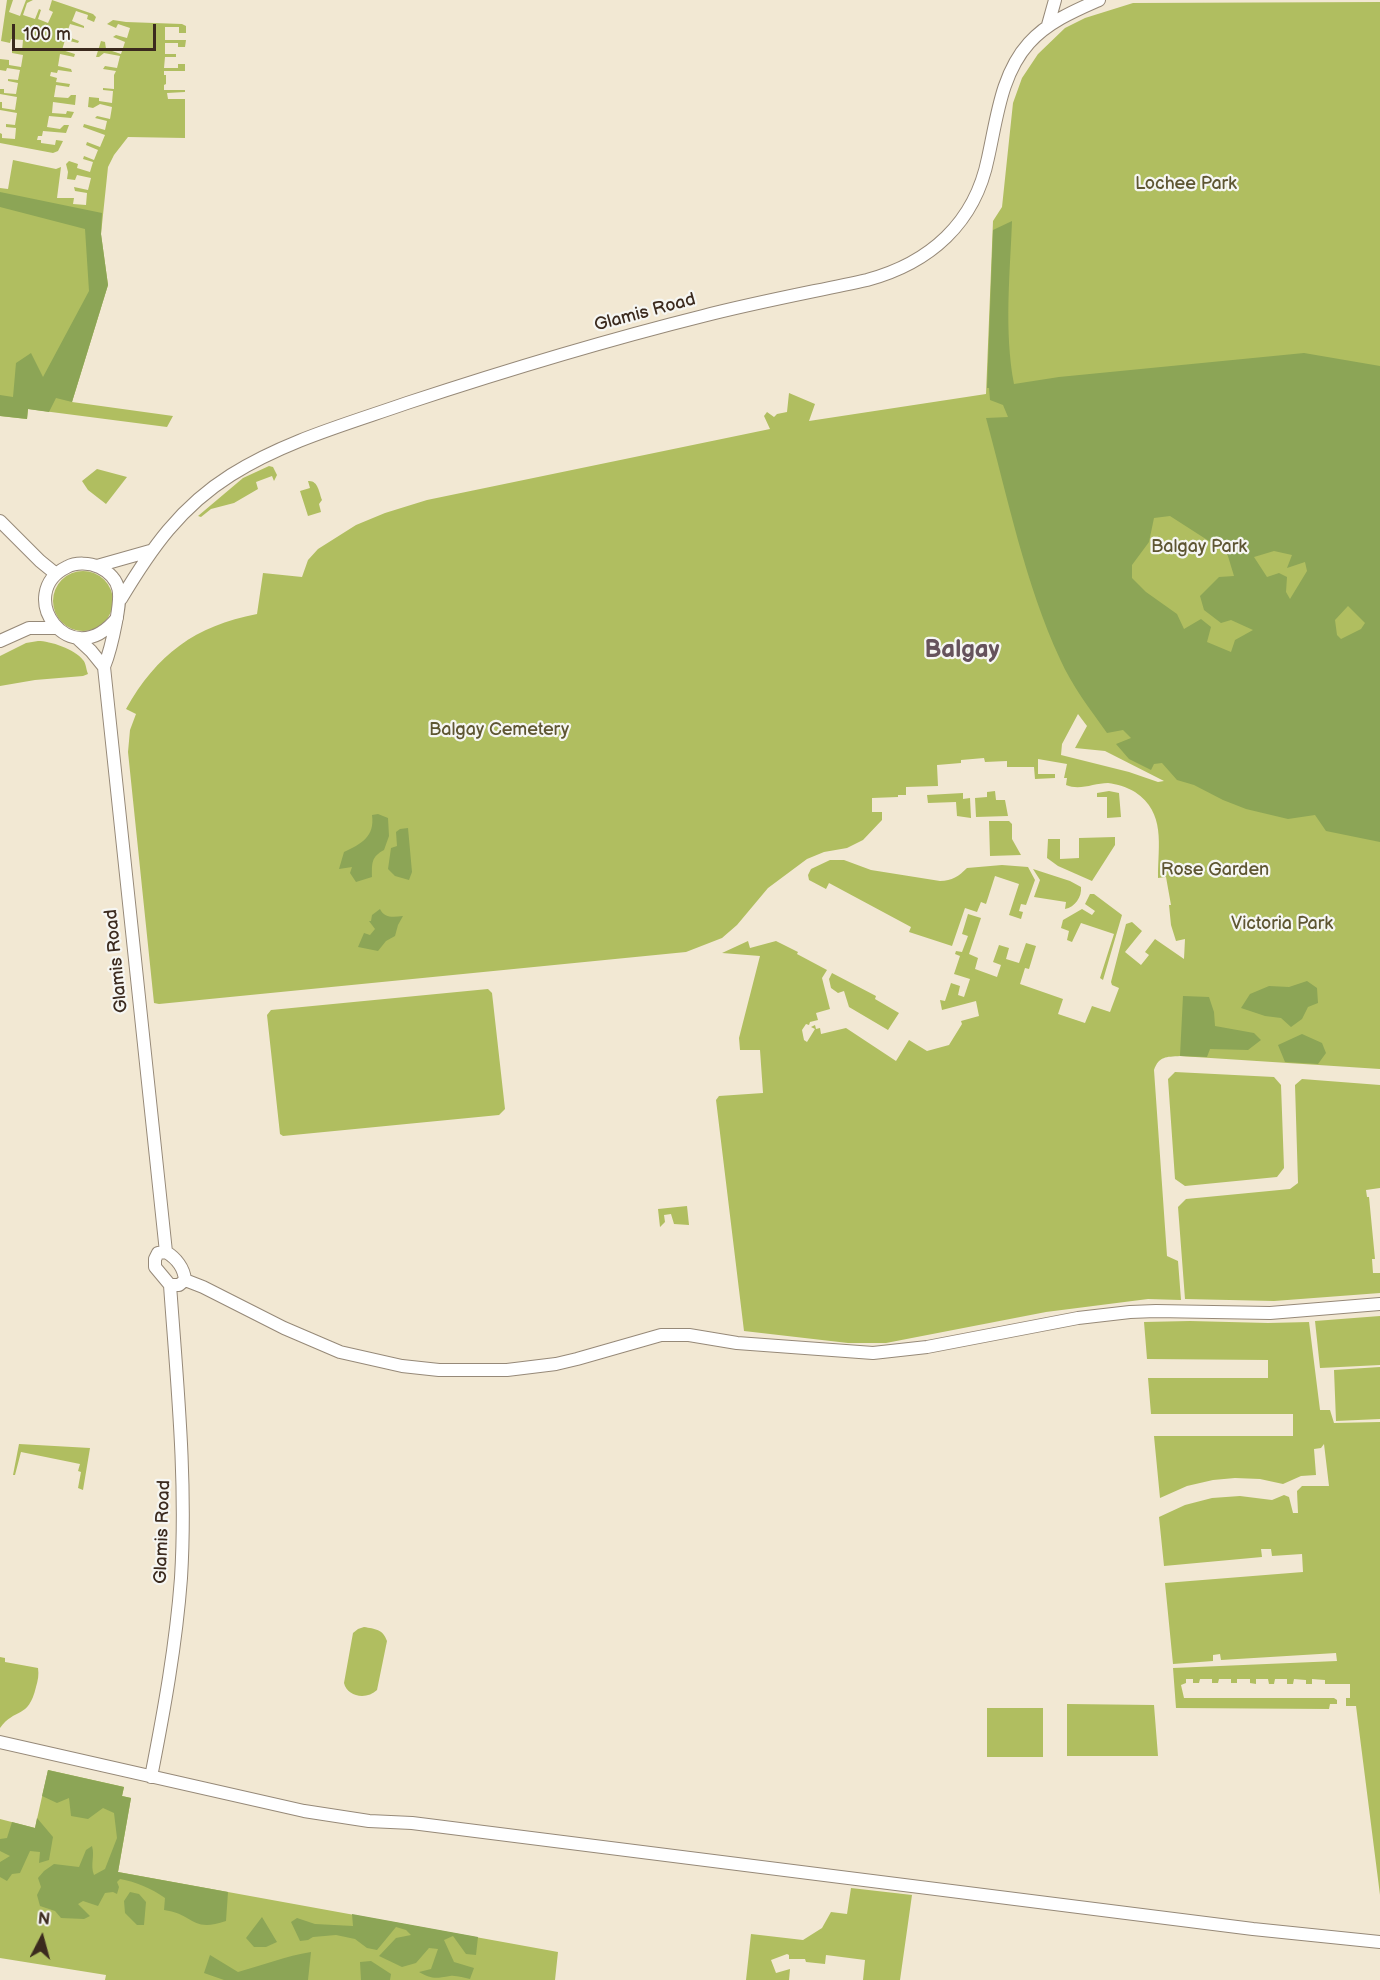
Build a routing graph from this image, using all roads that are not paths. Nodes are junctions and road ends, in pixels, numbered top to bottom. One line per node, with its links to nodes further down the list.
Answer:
1 (1055, 0): 4 (street, Glamis Road)
2 (1099, 0): 3 (street, Glamis Road)
3 (1072, 6): 4 (street, Glamis Road)
4 (1048, 25): 6 (street, Glamis Road)
5 (0, 521): 8 (street)
6 (150, 551): 7 (street); 9 (street, Glamis Road)
7 (97, 566): 8 (street); 9 (street)
8 (56, 574): 10 (street)
9 (121, 599): 11 (street, Glamis Road)
10 (45, 605): 12 (street); 13 (street)
11 (117, 618): 14 (street); 16 (street, Glamis Road)
12 (29, 628): 13 (street); 15 (street)
13 (57, 628): 14 (street)
14 (76, 638): 16 (street)
15 (0, 641)
16 (104, 667): 17 (street, Glamis Road)
17 (166, 1252): 18 (street); 19 (street, Glamis Road)
18 (185, 1280): 19 (street); 20 (street)
19 (170, 1285): 22 (street, Glamis Road)
20 (1380, 1304)
21 (0, 1742): 22 (street)
22 (151, 1777): 23 (street)
23 (1380, 1942)

